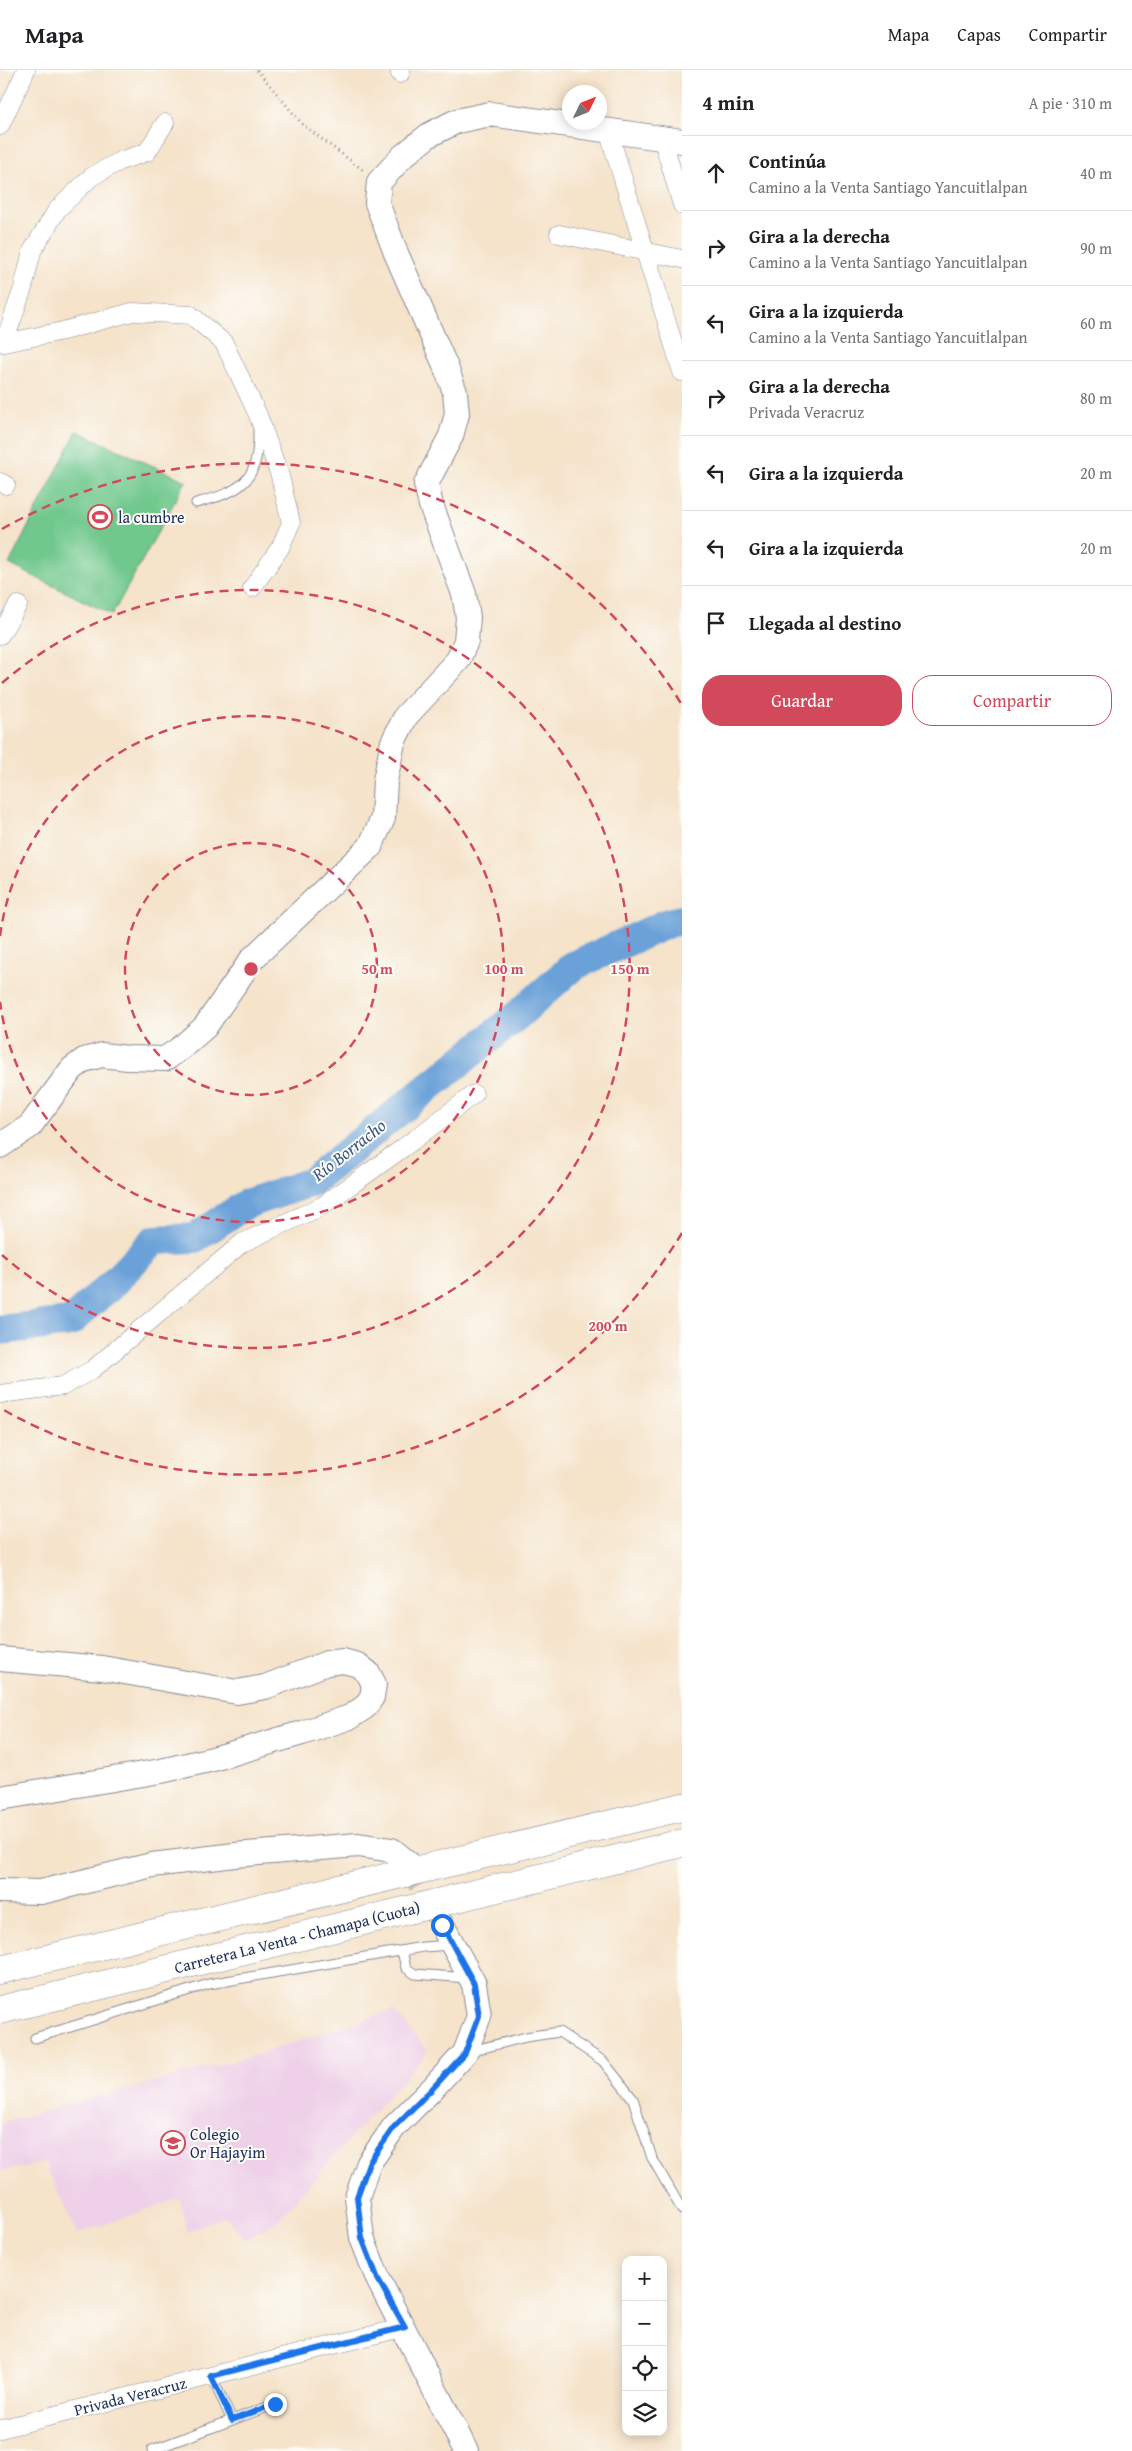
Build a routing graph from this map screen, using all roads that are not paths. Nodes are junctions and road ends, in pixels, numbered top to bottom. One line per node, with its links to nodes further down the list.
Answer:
1 (26, 70): 2 (street)
2 (7, 96): 4 (street)
3 (165, 123): 11 (street)
4 (0, 126)
5 (608, 130): 6 (main road); 9 (street); 19 (main road)
6 (672, 139): 7 (street)
7 (682, 206)
8 (559, 234): 9 (street)
9 (645, 250): 10 (street); 12 (street)
10 (682, 259)
11 (2, 341): 13 (street)
12 (682, 372)
13 (258, 415): 14 (lane); 15 (street)
14 (196, 503)
15 (252, 588)
16 (18, 605): 17 (street)
17 (0, 635)
18 (474, 1094): 20 (street)
19 (0, 1146)
20 (0, 1394)
21 (0, 1659): 22 (main road)
22 (0, 1798)
23 (682, 1807): 29 (highway)
24 (682, 1843): 31 (highway, Carretera La Venta - Chamapa (Cuota))
25 (409, 1864): 26 (main road)
26 (0, 1891)
27 (447, 1935): 28 (lane); 30 (main road)
28 (402, 1951): 30 (lane); 32 (lane)
29 (0, 1970)
30 (471, 1978): 33 (main road)
31 (0, 2010)
32 (35, 2038)
33 (465, 2053): 34 (lane); 35 (main road)
34 (682, 2210)
35 (405, 2327): 36 (street, Privada Veracruz); 41 (main road)
36 (211, 2376): 38 (lane); 39 (street, Privada Veracruz)
37 (275, 2404): 38 (lane)
38 (232, 2420): 40 (lane)
39 (0, 2429)
40 (152, 2450)
41 (466, 2451)

